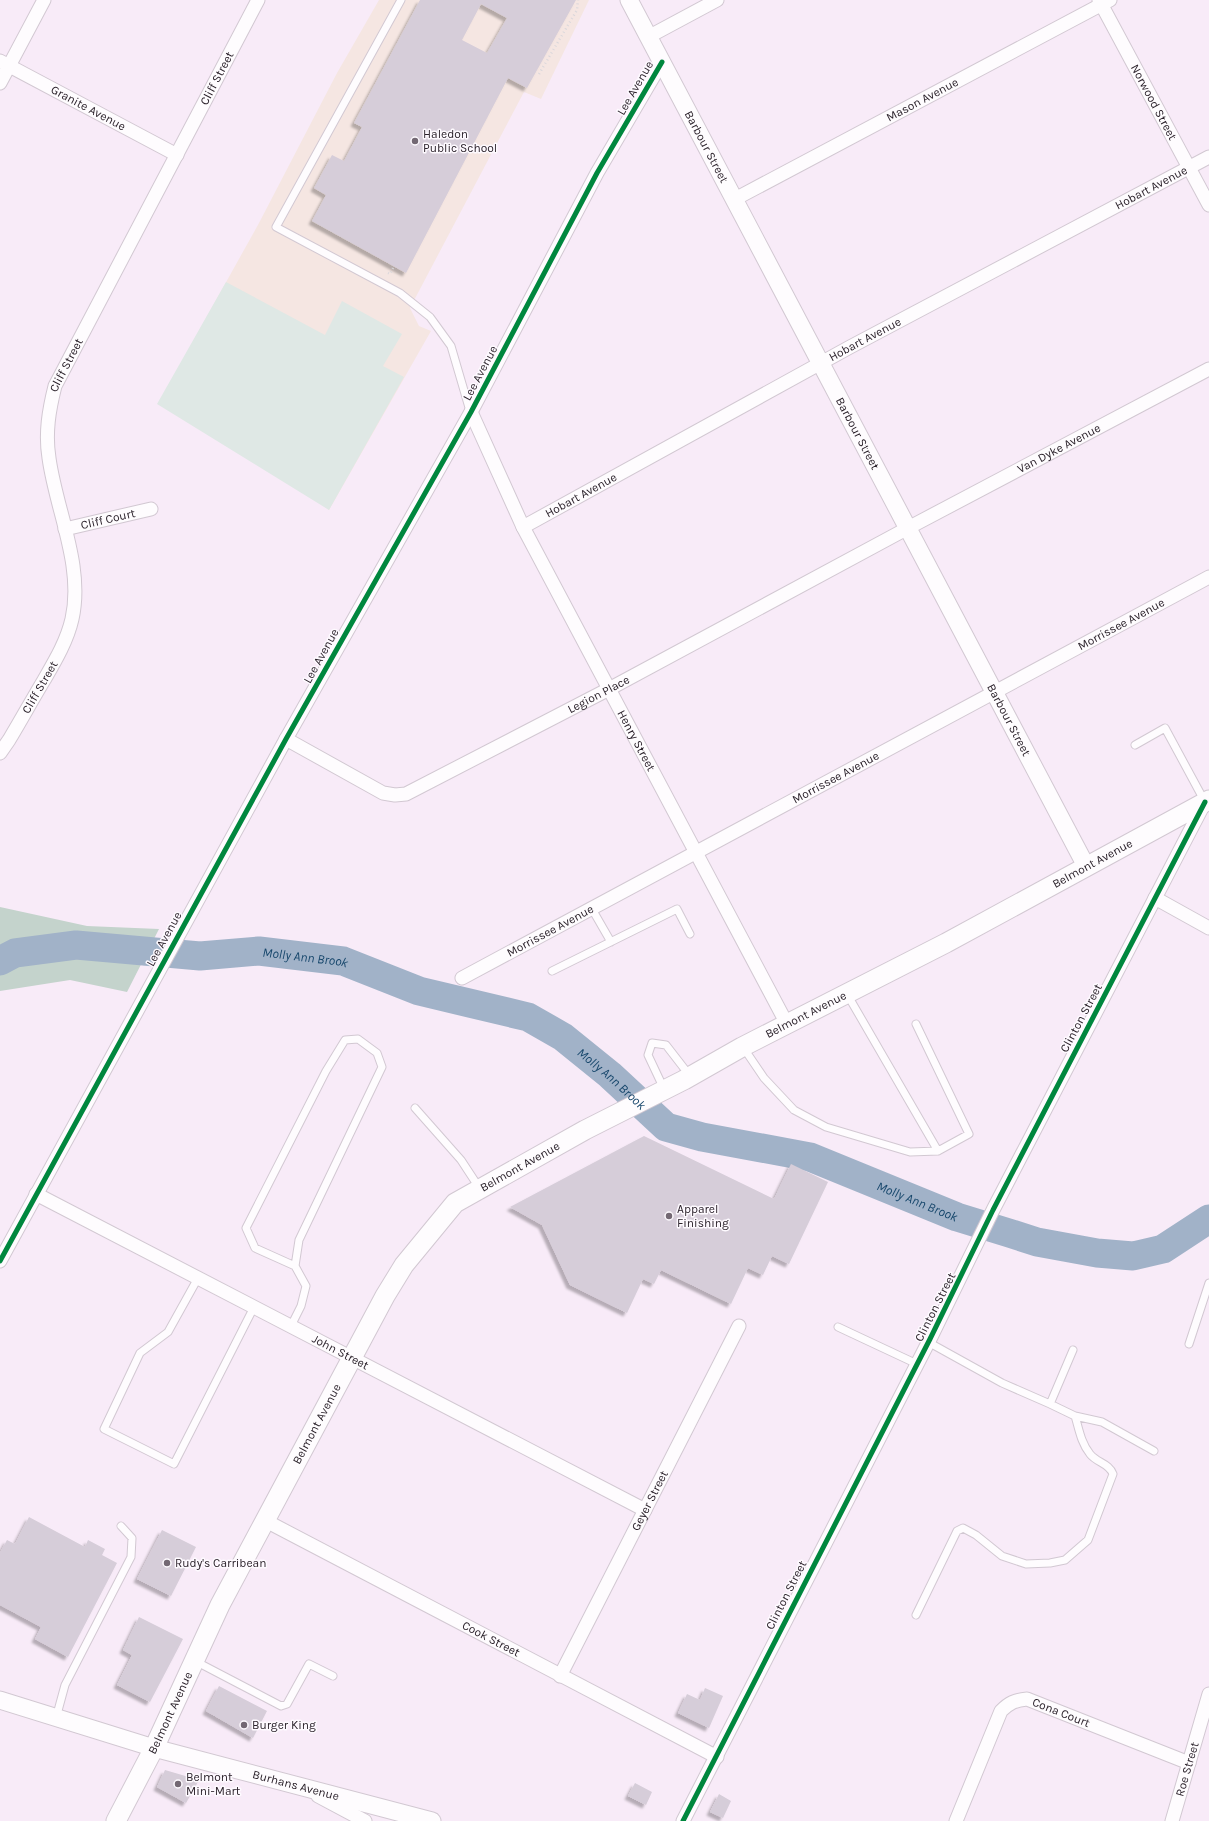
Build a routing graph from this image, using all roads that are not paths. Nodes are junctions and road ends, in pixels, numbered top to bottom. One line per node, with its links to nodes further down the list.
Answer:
1 (44, 0): 9 (street)
2 (258, 0): 11 (street, Cliff Street)
3 (401, 0): 18 (lane)
4 (629, 0): 7 (street, Barbour Street)
5 (717, 0): 7 (street)
6 (1104, 2): 13 (street, Norwood Street); 14 (street, Mason Avenue)
7 (648, 36): 8 (street, Barbour Street)
8 (662, 62): 14 (street, Barbour Street); 18 (street, Lee Avenue)
9 (5, 63): 10 (street); 11 (street, Granite Avenue)
10 (0, 83)
11 (177, 155): 22 (street, Cliff Street)
12 (1209, 157): 13 (street, Hobart Avenue)
13 (1189, 168): 15 (street, Norwood Street); 16 (street, Hobart Avenue)
14 (735, 199): 16 (street, Barbour Street)
15 (1209, 205)
16 (822, 363): 20 (street, Hobart Avenue); 21 (street, Barbour Street)
17 (1209, 368): 21 (street, Van Dyke Avenue)
18 (470, 412): 20 (street, Henry Street); 26 (street, Lee Avenue)
19 (151, 509): 22 (street, Cliff Court)
20 (523, 527): 24 (street, Henry Street)
21 (908, 528): 24 (street, Legion Place); 25 (street, Barbour Street)
22 (65, 529): 28 (street, Cliff Street)
23 (1209, 577): 25 (street, Morrissee Avenue)
24 (609, 689): 26 (street, Legion Place); 30 (street, Henry Street)
25 (995, 692): 30 (street, Morrissee Avenue); 31 (street, Barbour Street)
26 (286, 739): 48 (street, Lee Avenue)
27 (1135, 745): 29 (lane)
28 (0, 753)
29 (1207, 801): 31 (main road, Belmont Avenue); 32 (street, Clinton Street)
30 (696, 852): 33 (street, Morrissee Avenue); 40 (street, Henry Street)
31 (1086, 866): 39 (main road, Belmont Avenue)
32 (1155, 898): 34 (street); 57 (street, Clinton Street)
33 (592, 908): 36 (lane); 38 (street, Morrissee Avenue)
34 (1209, 928)
35 (690, 934): 36 (lane)
36 (611, 942): 37 (lane)
37 (552, 971)
38 (462, 978)
39 (847, 993): 40 (main road, Belmont Avenue); 46 (lane)
40 (787, 1024): 42 (main road, Belmont Avenue)
41 (916, 1024): 46 (lane)
42 (742, 1047): 43 (main road, Belmont Avenue); 46 (lane)
43 (687, 1078): 44 (main road, Belmont Avenue); 44 (lane)
44 (665, 1090): 47 (main road, Belmont Avenue)
45 (415, 1108): 47 (lane)
46 (938, 1151)
47 (480, 1189): 60 (main road, Belmont Avenue)
48 (36, 1194): 49 (street, Lee Avenue); 51 (street, John Street)
49 (0, 1261)
50 (295, 1266): 50 (lane); 54 (lane)
51 (198, 1278): 53 (street, John Street); 53 (lane)
52 (1209, 1283): 58 (lane)
53 (254, 1307): 54 (street, John Street)
54 (291, 1326): 60 (street, John Street)
55 (739, 1326): 65 (street, Geyer Street)
56 (838, 1327): 61 (lane)
57 (928, 1342): 61 (street, Clinton Street); 62 (lane)
58 (1190, 1344)
59 (1073, 1350): 62 (lane)
60 (353, 1358): 65 (street, John Street); 66 (main road, Belmont Avenue)
61 (917, 1364): 76 (street, Clinton Street)
62 (1050, 1404): 63 (lane)
63 (1075, 1416): 64 (lane); 68 (lane)
64 (1154, 1451)
65 (645, 1510): 71 (street, Geyer Street)
66 (266, 1521): 69 (main road, Belmont Avenue); 71 (street, Cook Street)
67 (121, 1526): 74 (lane)
68 (916, 1615)
69 (195, 1661): 70 (lane); 75 (main road, Belmont Avenue)
70 (333, 1676)
71 (560, 1676): 76 (street, Cook Street)
72 (1209, 1694): 77 (street, Roe Street)
73 (0, 1700): 74 (street, Burhans Avenue)
74 (56, 1718): 75 (street, Burhans Avenue)
75 (154, 1748): 78 (street, Burhans Avenue); 80 (main road, Belmont Avenue)
76 (716, 1757): 83 (street, Clinton Street)
77 (1189, 1763): 84 (street, Cona Court); 85 (street, Roe Street)
78 (299, 1786): 79 (street, Burhans Avenue); 81 (street)
79 (393, 1816): 82 (street, Burhans Avenue)
80 (116, 1821)
81 (365, 1821)
82 (432, 1821)
83 (683, 1821)
84 (956, 1821)
85 (1172, 1821)

